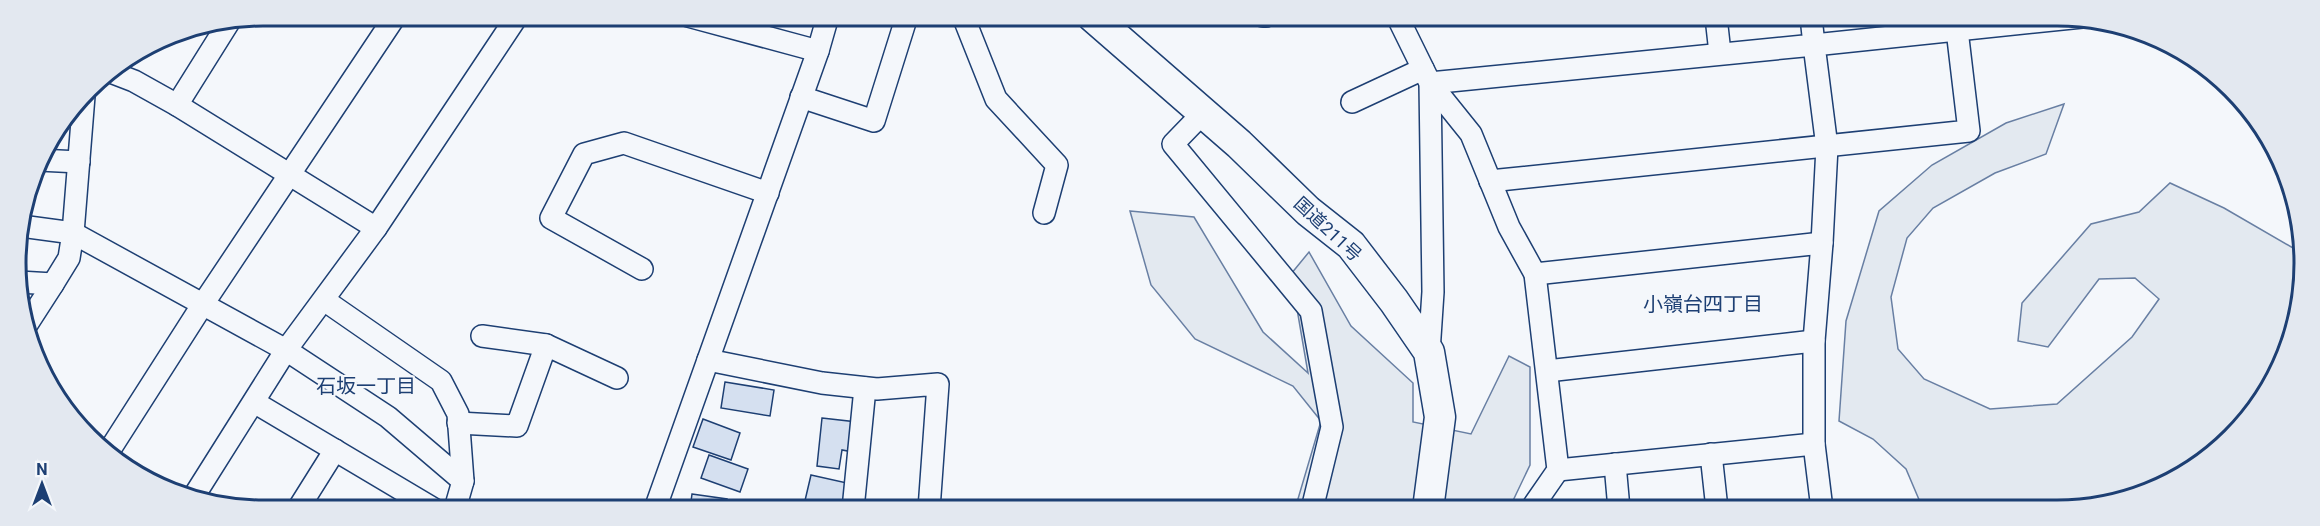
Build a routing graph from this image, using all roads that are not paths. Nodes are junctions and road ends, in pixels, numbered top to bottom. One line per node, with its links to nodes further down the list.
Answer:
1 (389, 26): 27 (street)
2 (505, 26): 32 (street)
3 (728, 26): 15 (street)
4 (825, 26): 15 (street)
5 (905, 26): 19 (street)
6 (967, 26): 30 (street)
7 (1103, 26): 23 (highway, 国道211号)
8 (1402, 26): 18 (street)
9 (1717, 26): 16 (street)
10 (1812, 26): 14 (street)
11 (1995, 26): 13 (street)
12 (225, 29): 21 (street)
13 (1957, 30): 14 (street); 24 (street)
14 (1814, 45): 16 (street); 24 (street)
15 (818, 51): 19 (street)
16 (1720, 53): 18 (street)
17 (118, 75): 21 (street)
18 (1427, 76): 20 (street); 28 (street); 46 (street)
19 (801, 97): 29 (street)
20 (1353, 102)
21 (177, 105): 27 (street)
22 (83, 107): 26 (street)
23 (1203, 113): 46 (highway, 国道211号); 67 (street)
24 (1827, 147): 28 (street); 34 (street)
25 (49, 160): 26 (street)
26 (79, 162): 33 (street)
27 (291, 175): 32 (street); 40 (street)
28 (1490, 181): 36 (street)
29 (768, 193): 35 (street); 47 (street)
30 (1044, 213)
31 (29, 227): 33 (street)
32 (375, 228): 39 (street)
33 (73, 233): 38 (street); 40 (street)
34 (1822, 243): 36 (street); 43 (street)
35 (642, 269)
36 (1535, 274): 48 (street)
37 (26, 282): 38 (street)
38 (53, 284): 41 (street)
39 (324, 300): 45 (street); 52 (street)
40 (203, 304): 45 (street); 54 (street)
41 (32, 317)
42 (482, 336): 44 (street)
43 (1814, 341): 48 (street); 53 (street)
44 (546, 345): 49 (street); 52 (street)
45 (286, 350): 51 (street); 59 (street)
46 (1429, 352): 68 (highway, 国道211号)
47 (708, 360): 50 (street); 64 (street)
48 (1546, 371): 58 (street)
49 (617, 378)
50 (865, 388): 65 (street); 66 (street)
51 (254, 402): 55 (street); 60 (street)
52 (458, 423): 59 (street)
53 (1815, 444): 56 (street); 72 (street)
54 (112, 446)
55 (335, 450): 61 (street); 62 (street)
56 (1711, 454): 57 (street); 71 (street)
57 (1615, 464): 58 (street); 70 (street)
58 (1558, 470): 69 (street)
59 (463, 482): 63 (street)
60 (197, 491)
61 (304, 500)
62 (414, 500)
63 (458, 500)
64 (657, 500)
65 (854, 500)
66 (930, 500)
67 (1314, 500)
68 (1429, 500)
69 (1537, 500)
70 (1618, 500)
71 (1716, 500)
72 (1821, 500)

